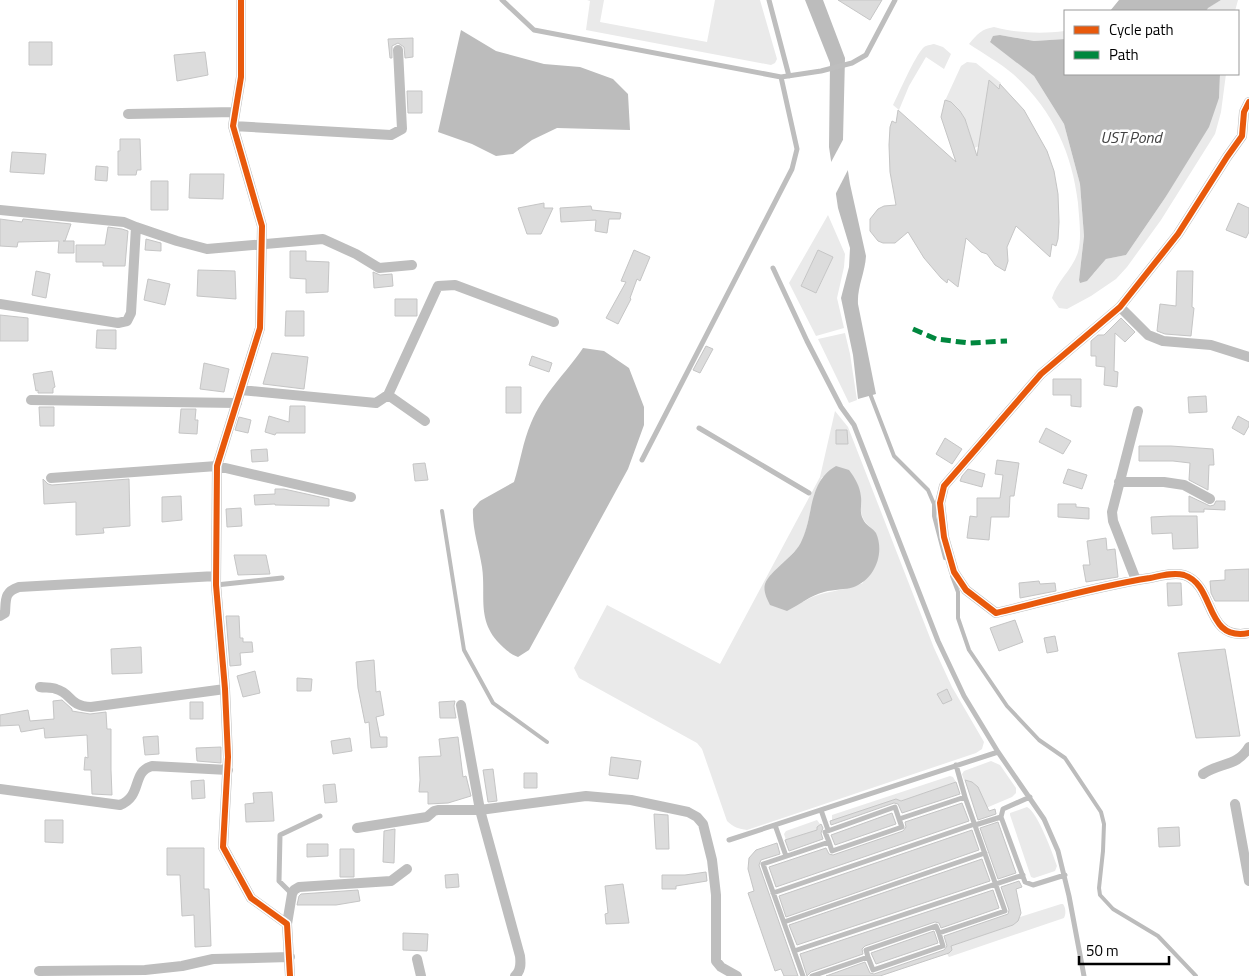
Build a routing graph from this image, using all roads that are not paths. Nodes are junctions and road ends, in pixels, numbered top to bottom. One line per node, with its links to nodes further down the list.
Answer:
1 (241, 0): 9 (street)
2 (502, 0): 6 (lane)
3 (769, 0): 7 (lane)
4 (896, 0): 7 (lane)
5 (398, 50): 11 (street)
6 (782, 76): 7 (lane); 28 (lane)
7 (789, 76)
8 (1249, 102): 18 (street)
9 (235, 112): 10 (street); 11 (street)
10 (128, 114)
11 (233, 126): 14 (street)
12 (0, 210): 13 (street)
13 (136, 227): 14 (street); 17 (street)
14 (262, 244): 15 (street); 21 (street)
15 (412, 265)
16 (773, 268): 44 (lane)
17 (0, 304)
18 (1120, 307): 20 (street); 37 (street)
19 (554, 322): 22 (street)
20 (1249, 357)
21 (242, 390): 22 (street); 24 (street)
22 (388, 395): 26 (street)
23 (31, 400): 24 (street)
24 (236, 403): 29 (street)
25 (1138, 411): 31 (street)
26 (425, 421)
27 (699, 428): 32 (lane)
28 (642, 460)
29 (216, 466): 30 (street); 33 (street); 36 (street)
30 (51, 478)
31 (1119, 482): 34 (street); 37 (street)
32 (810, 493)
33 (351, 497)
34 (1210, 499)
35 (282, 578): 36 (lane)
36 (216, 580): 38 (street); 41 (street)
37 (1136, 580): 39 (street)
38 (0, 616)
39 (1249, 633)
40 (40, 687): 41 (street)
41 (225, 689): 46 (street)
42 (461, 705): 52 (street)
43 (1249, 746): 47 (street)
44 (998, 752): 45 (lane); 50 (lane)
45 (956, 766): 49 (lane); 53 (lane)
46 (228, 770): 48 (street); 73 (street)
47 (1203, 774)
48 (0, 789)
49 (966, 797): 56 (lane); 58 (lane)
50 (1030, 797): 55 (lane); 66 (lane)
51 (1235, 804): 68 (street)
52 (480, 810): 59 (street); 82 (street); 83 (street)
53 (820, 810): 57 (lane); 60 (lane)
54 (320, 816): 71 (lane)
55 (1001, 817): 58 (lane); 67 (lane)
56 (899, 819): 60 (lane); 62 (lane)
57 (775, 825): 61 (lane); 64 (lane)
58 (975, 825): 63 (lane); 70 (lane)
59 (357, 828)
60 (828, 830): 62 (lane)
61 (729, 840)
62 (829, 842): 64 (lane)
63 (985, 853): 69 (lane); 72 (lane)
64 (786, 856): 70 (lane)
65 (407, 869): 71 (street)
66 (1064, 874): 67 (lane); 86 (lane)
67 (1022, 875): 69 (lane)
68 (1249, 882)
69 (996, 884): 74 (lane); 75 (lane)
70 (773, 893): 72 (lane)
71 (292, 894): 73 (street)
72 (784, 922): 75 (lane)
73 (287, 924): 76 (street)
74 (939, 933): 77 (lane); 77 (lane)
75 (794, 951): 84 (lane)
76 (290, 957): 79 (street); 80 (street)
77 (868, 957): 85 (lane)
78 (417, 959): 81 (street)
79 (39, 971)
80 (290, 976)
81 (422, 976)
82 (515, 976)
83 (737, 976)
84 (803, 976)
85 (812, 976)
86 (1084, 976)

